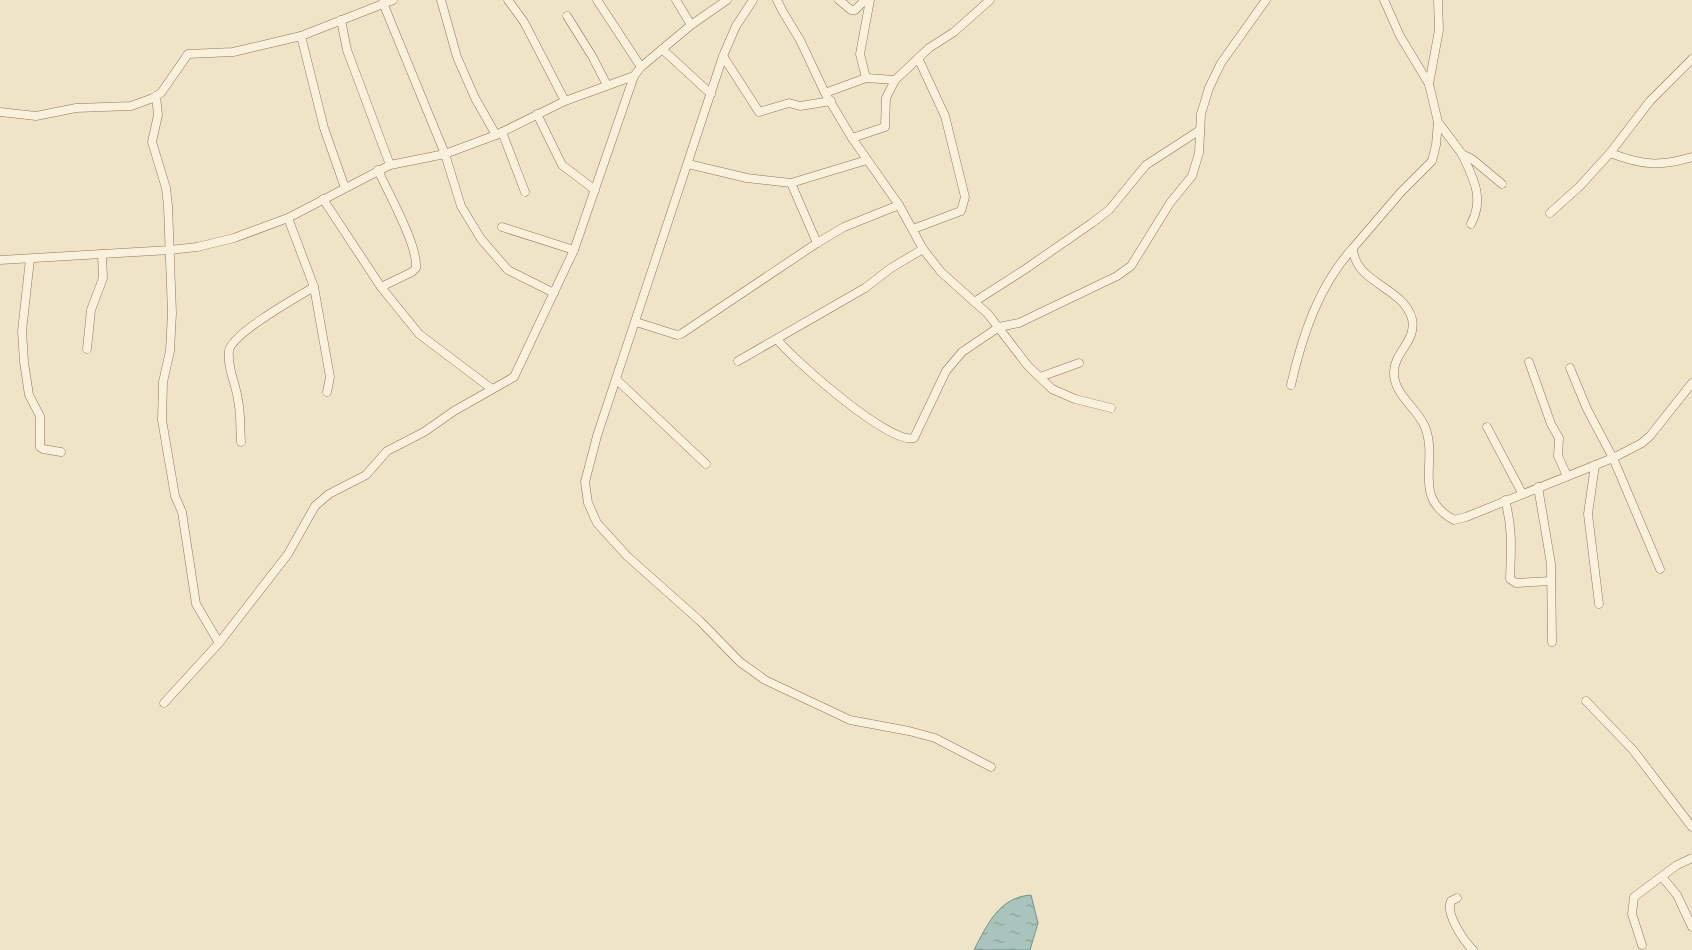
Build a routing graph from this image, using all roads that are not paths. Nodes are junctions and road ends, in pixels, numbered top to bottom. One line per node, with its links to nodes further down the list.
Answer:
1 (393, 0): 16 (street)
2 (441, 0): 40 (street)
3 (508, 0): 34 (street)
4 (597, 0): 25 (street)
5 (676, 0): 19 (street)
6 (726, 0): 19 (street)
7 (754, 0): 22 (street)
8 (777, 0): 31 (street)
9 (839, 0): 10 (street)
10 (864, 0)
11 (870, 0): 27 (street)
12 (990, 0): 23 (street)
13 (1266, 0): 39 (street)
14 (1384, 0): 29 (street)
15 (1438, 0): 29 (street)
16 (383, 3): 18 (street); 43 (street)
17 (567, 16): 30 (street)
18 (341, 20): 20 (street); 48 (street)
19 (690, 25): 21 (street)
20 (301, 36): 33 (street); 52 (street)
21 (662, 49): 25 (street); 32 (street)
22 (722, 56): 32 (street); 35 (street)
23 (918, 58): 28 (street); 61 (street)
24 (1692, 59): 42 (street)
25 (640, 67): 26 (street)
26 (634, 76): 30 (street); 53 (street)
27 (866, 78): 28 (street); 31 (street)
28 (896, 80): 41 (street)
29 (1429, 84): 38 (street)
30 (607, 85): 34 (street)
31 (825, 92): 35 (street)
32 (711, 94): 47 (street)
33 (156, 96): 36 (street); 65 (street)
34 (565, 101): 37 (street)
35 (830, 101): 41 (street)
36 (0, 112)
37 (537, 114): 40 (street); 53 (street)
38 (1438, 122): 44 (street); 63 (street)
39 (1200, 130): 73 (street); 75 (street)
40 (499, 133): 43 (street); 54 (street)
41 (852, 138): 46 (street)
42 (1610, 153): 45 (street); 57 (street)
43 (445, 154): 48 (street); 72 (street)
44 (1462, 154): 51 (street); 59 (street)
45 (1692, 157)
46 (867, 160): 50 (street); 56 (street)
47 (688, 164): 50 (street); 74 (street)
48 (390, 165): 49 (street)
49 (378, 170): 52 (street); 71 (street)
50 (792, 183): 62 (street)
51 (1502, 184)
52 (345, 188): 55 (street)
53 (595, 190): 66 (street)
54 (525, 192)
55 (323, 199): 58 (street); 71 (street)
56 (899, 205): 61 (street); 62 (street)
57 (1550, 213)
58 (288, 218): 65 (street); 70 (street)
59 (1471, 224)
60 (502, 227): 66 (street)
61 (913, 229): 64 (street)
62 (817, 243): 74 (street)
63 (1353, 248): 85 (street); 98 (street)
64 (923, 249): 73 (street); 76 (street)
65 (170, 250): 67 (street); 103 (street)
66 (574, 250): 72 (street)
67 (102, 254): 68 (street); 77 (street)
68 (30, 259): 69 (street); 91 (street)
69 (0, 260)
70 (314, 287): 87 (street); 90 (street)
71 (381, 287): 86 (street)
72 (554, 293): 86 (street)
73 (974, 302): 75 (street)
74 (636, 322): 83 (street)
75 (999, 327): 76 (street); 82 (street)
76 (777, 339): 78 (street)
77 (87, 349)
78 (738, 362)
79 (1529, 362): 95 (street)
80 (1080, 363): 82 (street)
81 (1570, 368): 92 (street)
82 (1040, 377): 88 (street)
83 (617, 380): 93 (street); 106 (street)
84 (1692, 383): 92 (street)
85 (1291, 384)
86 (492, 389): 103 (street)
87 (327, 392)
88 (1110, 408)
89 (1487, 427): 97 (street)
90 (241, 442)
91 (61, 452)
92 (1613, 458): 94 (street); 99 (street)
93 (706, 464)
94 (1595, 465): 95 (street); 101 (street)
95 (1567, 476): 96 (street)
96 (1538, 487): 97 (street); 100 (street)
97 (1522, 493): 98 (street)
98 (1505, 500): 100 (street)
99 (1660, 569)
100 (1551, 581): 102 (street)
101 (1599, 604)
102 (1552, 642)
103 (219, 643): 105 (street)
104 (1586, 701): 107 (street)
105 (164, 703)
106 (991, 768)
107 (1692, 827)
108 (1692, 858): 109 (street)
109 (1663, 878): 111 (street); 112 (street)
110 (1457, 898): 113 (street)
111 (1692, 927)
112 (1642, 944)
113 (1473, 950)

